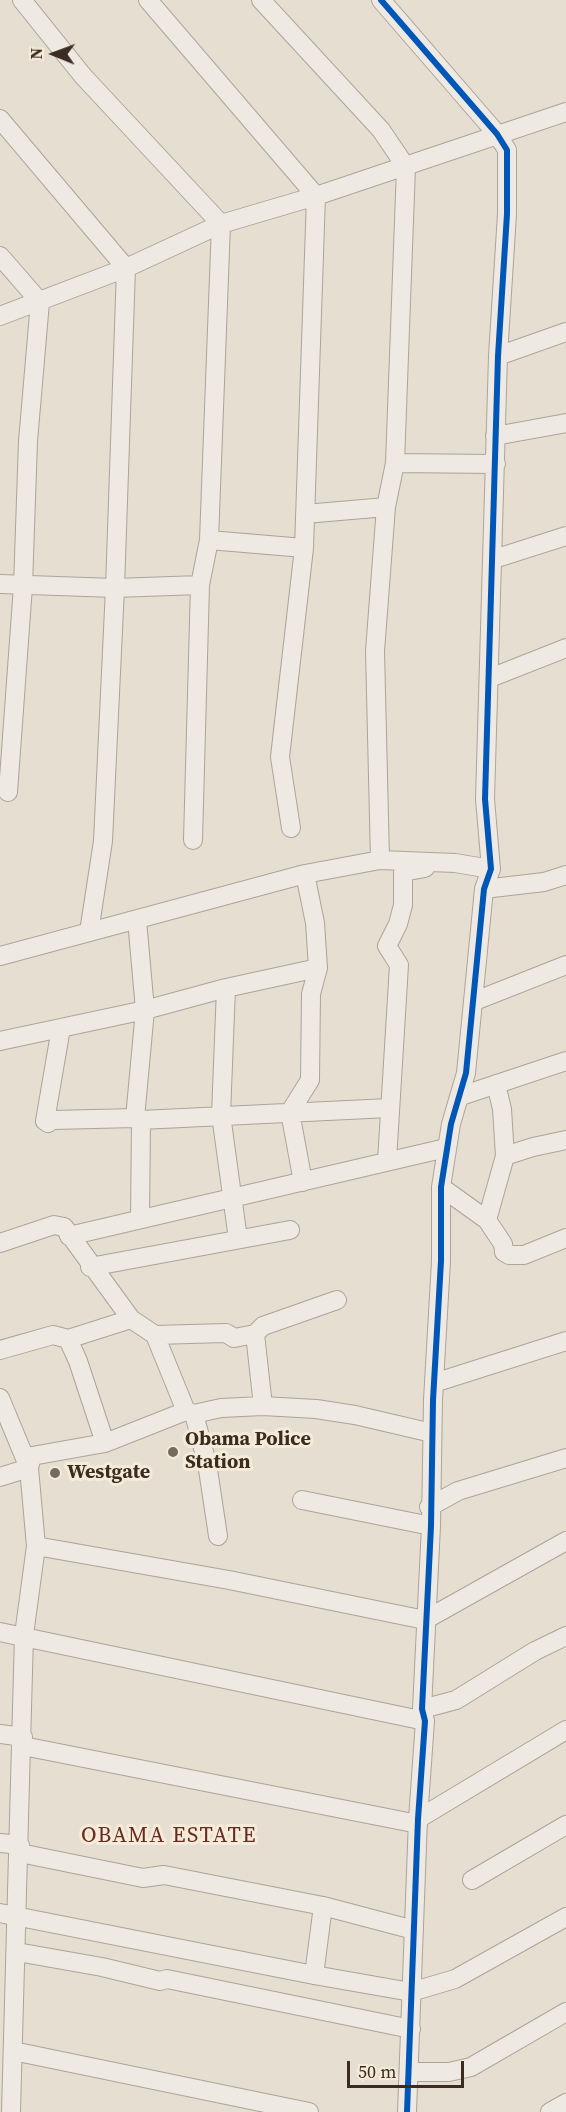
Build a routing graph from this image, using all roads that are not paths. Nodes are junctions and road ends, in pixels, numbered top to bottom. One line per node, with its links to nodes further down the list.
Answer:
1 (22, 0): 10 (street)
2 (148, 0): 9 (street)
3 (261, 0): 8 (street)
4 (381, 0): 7 (street)
5 (566, 112): 7 (street)
6 (0, 119): 12 (street)
7 (498, 134): 8 (street); 16 (street)
8 (406, 166): 9 (street); 19 (street)
9 (316, 196): 10 (street); 22 (street)
10 (221, 224): 12 (street); 24 (street)
11 (0, 256): 13 (street)
12 (126, 268): 13 (street); 30 (street)
13 (40, 302): 14 (street); 29 (street)
14 (0, 316)
15 (566, 332): 16 (street)
16 (498, 356): 18 (street)
17 (566, 423): 18 (street)
18 (495, 436): 20 (street)
19 (395, 463): 20 (street); 21 (street)
20 (496, 464): 26 (street)
21 (386, 507): 22 (street); 36 (street)
22 (305, 514): 25 (street)
23 (566, 536): 26 (street)
24 (209, 540): 25 (street); 28 (street)
25 (304, 548): 34 (street)
26 (494, 559): 32 (street)
27 (0, 584): 29 (street)
28 (200, 585): 30 (street); 35 (street)
29 (23, 586): 30 (street); 33 (street)
30 (116, 588): 43 (street)
31 (566, 648): 32 (street)
32 (490, 678): 38 (street)
33 (8, 792)
34 (291, 828)
35 (193, 840)
36 (380, 860): 37 (street); 39 (street)
37 (455, 863): 38 (street); 55 (street)
38 (491, 868): 41 (street)
39 (305, 874): 42 (street); 46 (street)
40 (566, 875): 41 (street)
41 (484, 889): 48 (street)
42 (137, 920): 43 (street); 49 (street)
43 (88, 932): 44 (street)
44 (0, 956)
45 (566, 964): 48 (street)
46 (318, 968): 47 (street); 56 (street)
47 (226, 988): 49 (street); 57 (street)
48 (475, 1001): 54 (street)
49 (144, 1010): 50 (street); 58 (street)
50 (61, 1028): 51 (street); 58 (street)
51 (0, 1041)
52 (566, 1061): 53 (street)
53 (496, 1084): 54 (street); 61 (street)
54 (460, 1096): 60 (street)
55 (389, 1108): 56 (street); 62 (street)
56 (290, 1112): 57 (street); 63 (street)
57 (221, 1115): 58 (street); 65 (street)
58 (138, 1119): 66 (street)
59 (566, 1140): 61 (street)
60 (447, 1148): 62 (street); 64 (street)
61 (505, 1156): 67 (street)
62 (387, 1161): 63 (street)
63 (303, 1182): 65 (street)
64 (441, 1186): 67 (street); 81 (street)
65 (231, 1198): 66 (street); 71 (street)
66 (140, 1220): 69 (street)
67 (487, 1220): 70 (street)
68 (290, 1230): 71 (street)
69 (69, 1236): 72 (street); 73 (street)
70 (566, 1238)
71 (238, 1239): 73 (street)
72 (0, 1243)
73 (90, 1267): 75 (street)
74 (337, 1300): 76 (street)
75 (131, 1319): 77 (street); 78 (street)
76 (255, 1334): 77 (street); 83 (street)
77 (155, 1335): 84 (street)
78 (68, 1339): 80 (street); 86 (street)
79 (566, 1341): 81 (street)
80 (0, 1350)
81 (434, 1383): 85 (street)
82 (0, 1398): 88 (street)
83 (263, 1406): 84 (street); 85 (street)
84 (190, 1412): 86 (street); 93 (street)
85 (432, 1433): 91 (street)
86 (105, 1443): 88 (street)
87 (566, 1458): 91 (street)
88 (29, 1468): 89 (street); 95 (street)
89 (0, 1477)
90 (302, 1500): 92 (street)
91 (429, 1507): 92 (street)
92 (431, 1526): 96 (street)
93 (218, 1536)
94 (566, 1541): 96 (street)
95 (36, 1546): 96 (street); 98 (street)
96 (425, 1620): 100 (street)
97 (0, 1632): 98 (street)
98 (24, 1635): 100 (street); 103 (street)
99 (566, 1636): 100 (street)
100 (423, 1715): 104 (street)
101 (566, 1730): 104 (street)
102 (0, 1734): 103 (street)
103 (23, 1742): 104 (street); 107 (street)
104 (418, 1821): 112 (street)
105 (566, 1825): 108 (street)
106 (0, 1843): 107 (street)
107 (20, 1849): 109 (street); 110 (street)
108 (472, 1880)
109 (323, 1906): 112 (street); 114 (street)
110 (9, 1914): 113 (street); 114 (street)
111 (564, 1923): 115 (street)
112 (414, 1930): 115 (street)
113 (17, 1952): 117 (street); 118 (street)
114 (314, 1975): 115 (street)
115 (411, 1992): 118 (street)
116 (566, 2012): 120 (street)
117 (7, 2028): 119 (street)
118 (411, 2029): 120 (street)
119 (13, 2051): 122 (street); 123 (street)
120 (410, 2072): 124 (street)
121 (566, 2103): 125 (street)
122 (11, 2112)
123 (309, 2112)
124 (407, 2112)
125 (550, 2112)

